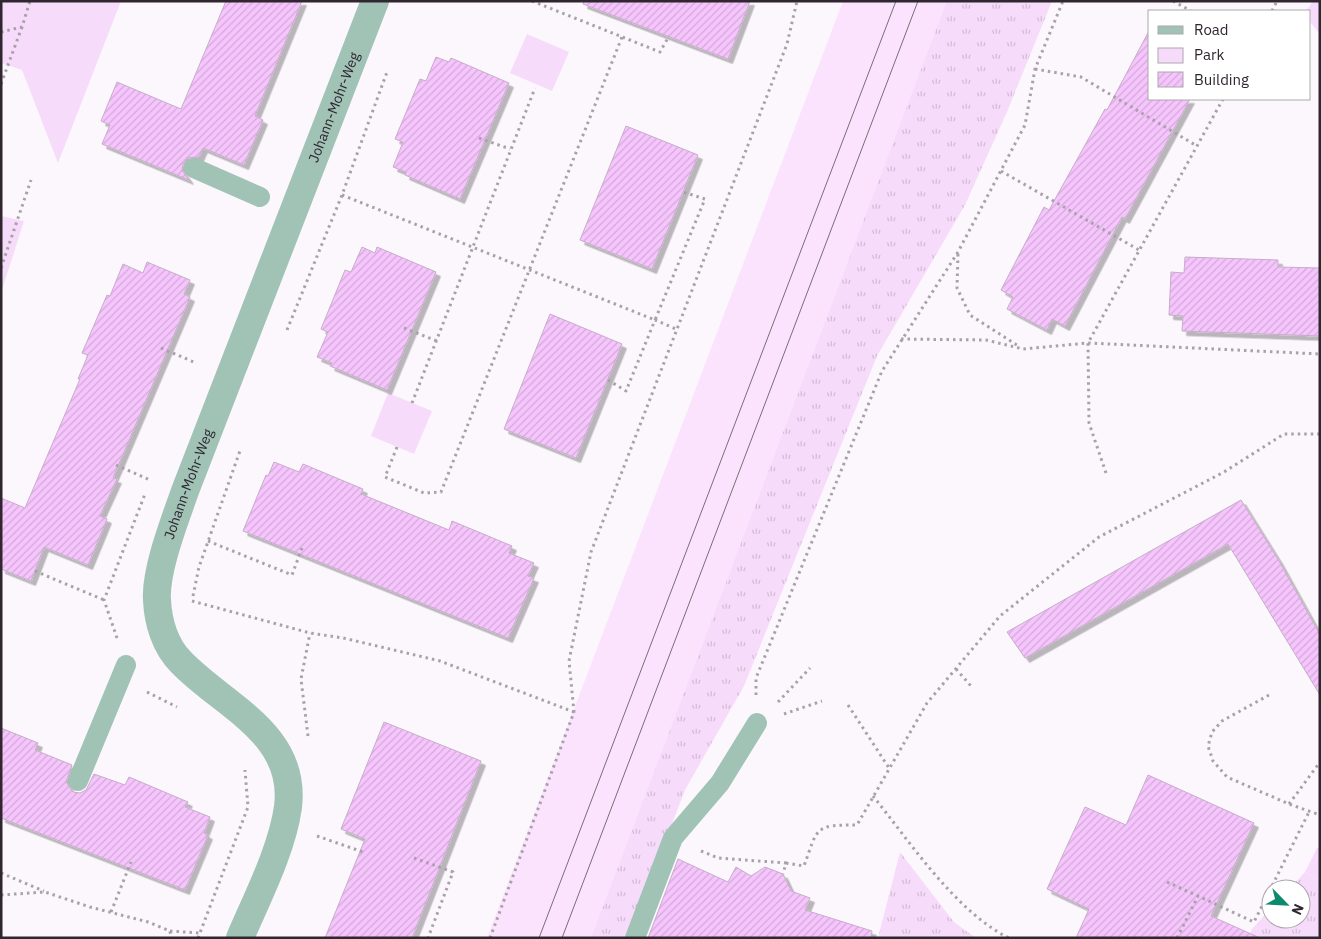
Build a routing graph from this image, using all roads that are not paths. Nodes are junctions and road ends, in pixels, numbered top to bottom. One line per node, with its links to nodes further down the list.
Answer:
1 (375, 1): 7 (street, Johann-Mohr-Weg)
2 (194, 168): 3 (lane)
3 (260, 197)
4 (126, 665): 6 (lane)
5 (757, 723): 8 (lane)
6 (78, 781)
7 (240, 938)
8 (635, 938)

